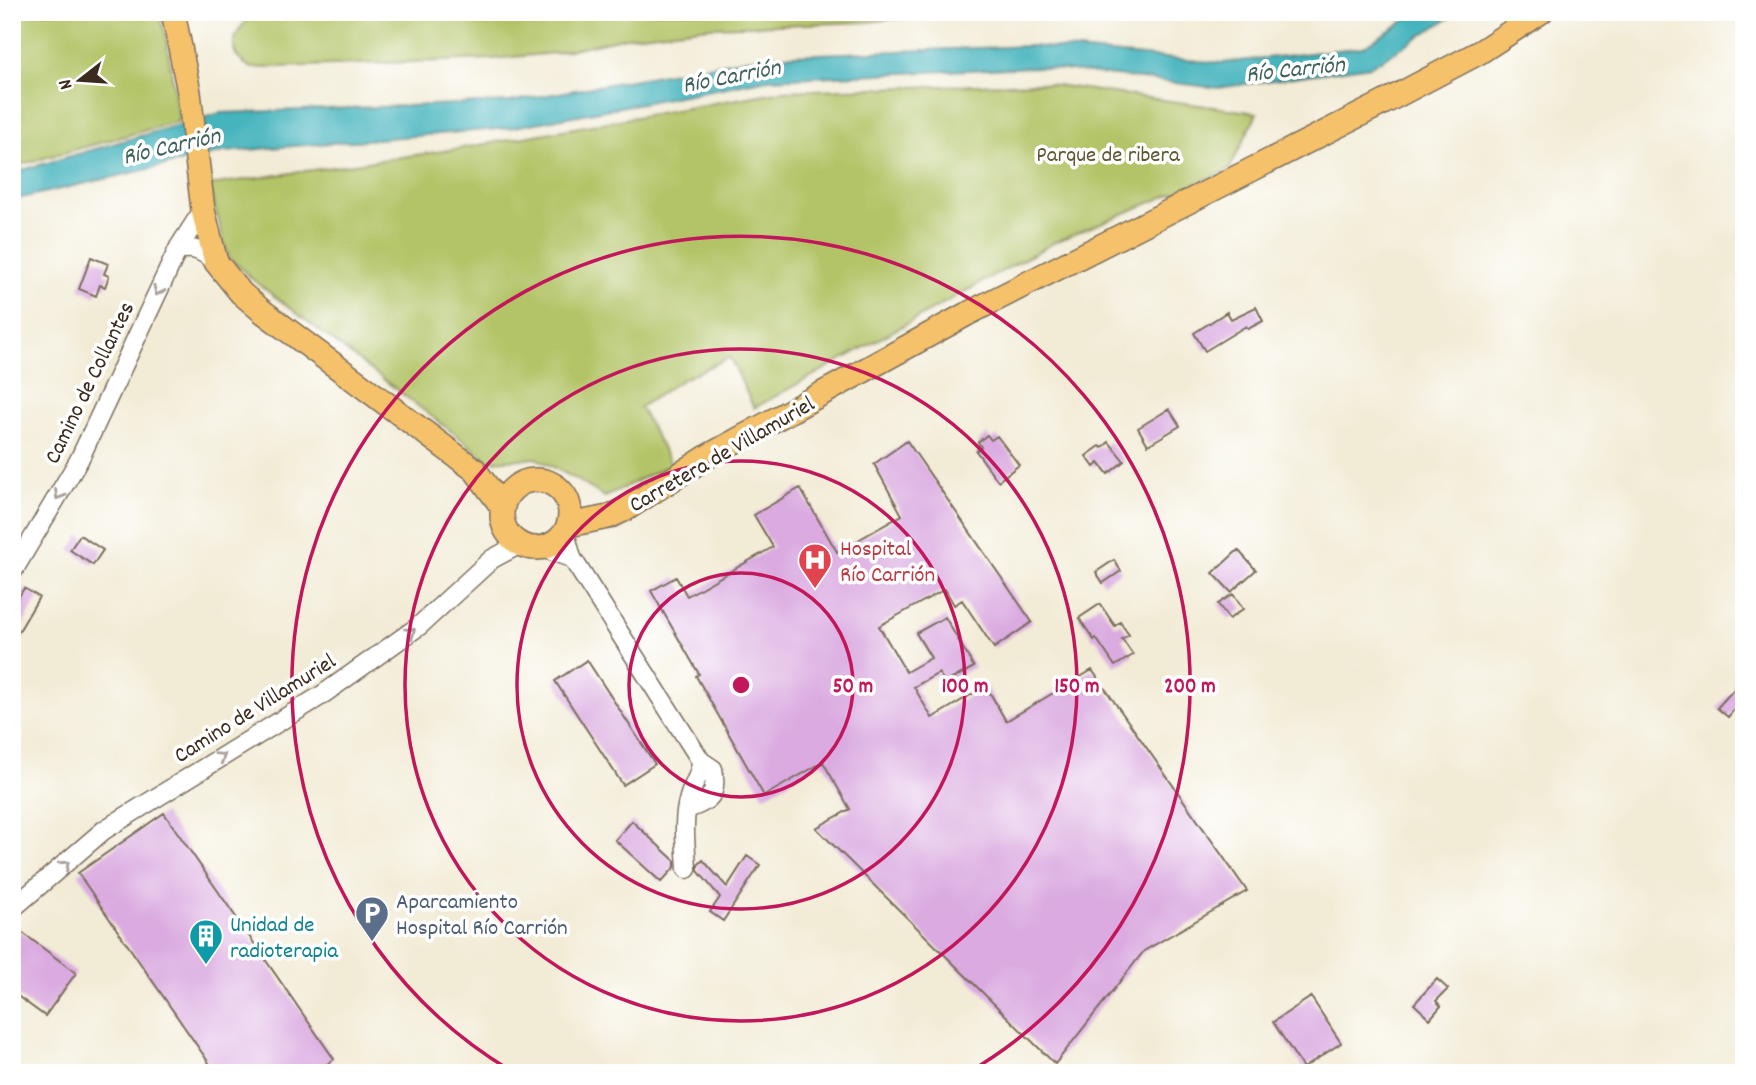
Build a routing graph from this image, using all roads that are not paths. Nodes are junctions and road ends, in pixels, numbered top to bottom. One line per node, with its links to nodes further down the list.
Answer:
1 (173, 12): 3 (main road)
2 (1541, 12): 9 (main road, Carretera de Villamuriel)
3 (203, 210): 4 (street, Camino de Collantes); 5 (main road)
4 (178, 250): 5 (street); 12 (street, Camino de Collantes, one-way to 12)
5 (216, 262): 6 (main road)
6 (475, 470): 7 (main road); 8 (main road)
7 (517, 486): 8 (main road); 9 (main road)
8 (503, 508): 10 (main road)
9 (567, 520): 10 (main road); 11 (street)
10 (531, 546): 11 (street); 14 (street, Camino de Villamuriel, one-way to 10)
11 (572, 558): 13 (street)
12 (12, 573)
13 (687, 869)
14 (12, 909)

